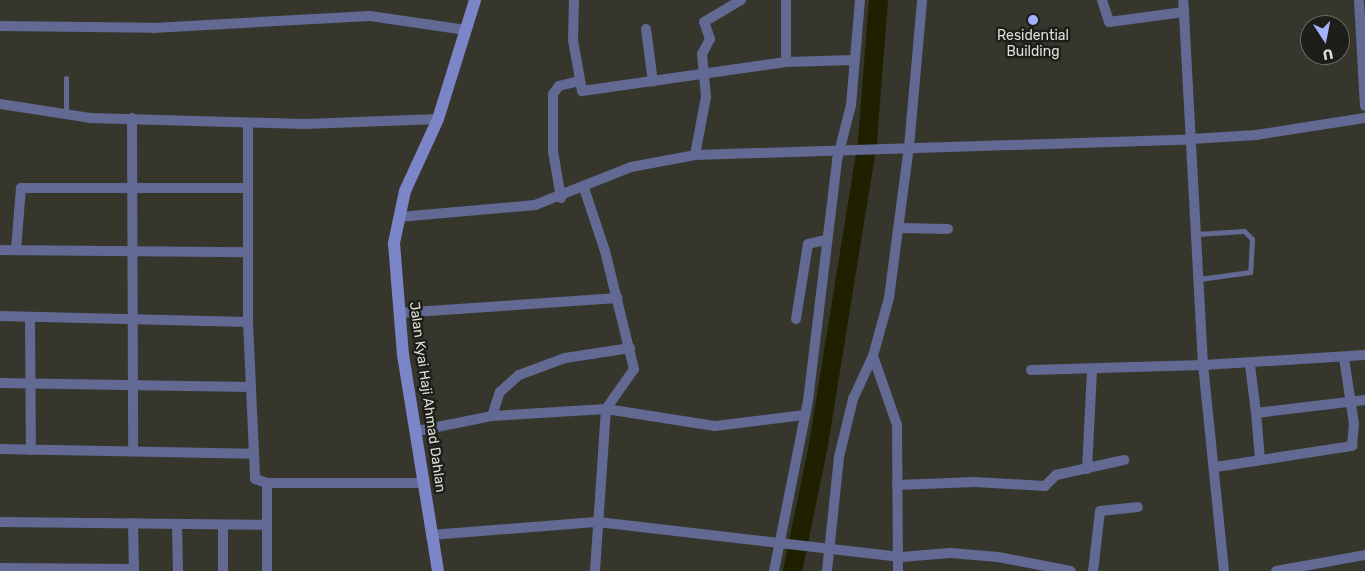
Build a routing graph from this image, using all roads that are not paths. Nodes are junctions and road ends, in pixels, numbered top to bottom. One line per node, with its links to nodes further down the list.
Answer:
1 (475, 0): 13 (street, Jalan Kyai Haji Ahmad Dahlan)
2 (574, 0): 18 (street)
3 (741, 0): 16 (street)
4 (786, 0): 15 (street)
5 (860, 0): 14 (street)
6 (922, 0): 28 (street)
7 (1102, 0): 10 (street)
8 (1183, 0): 10 (street)
9 (1359, 0): 21 (street)
10 (1184, 12): 27 (street)
11 (0, 26): 13 (street)
12 (646, 29): 19 (street)
13 (466, 30): 25 (street, Jalan Kyai Haji Ahmad Dahlan)
14 (854, 60): 15 (street); 29 (street)
15 (786, 62): 16 (street)
16 (705, 76): 19 (street); 30 (street)
17 (66, 78): 22 (lane)
18 (579, 80): 19 (street); 34 (street)
19 (653, 82)
20 (0, 104): 22 (street)
21 (1365, 106)
22 (66, 117): 23 (street)
23 (132, 118): 26 (street); 31 (street)
24 (1365, 118): 27 (street)
25 (438, 119): 26 (street); 35 (street, Jalan Kyai Haji Ahmad Dahlan)
26 (248, 123): 32 (street)
27 (1191, 139): 28 (street); 38 (street)
28 (910, 147): 29 (street); 36 (street)
29 (846, 148): 30 (street); 39 (street)
30 (695, 155): 33 (street)
31 (132, 188): 32 (street); 41 (street); 43 (street)
32 (247, 188): 42 (street)
33 (584, 188): 34 (street); 45 (street)
34 (561, 198): 35 (street)
35 (399, 217): 46 (street, Jalan Kyai Haji Ahmad Dahlan)
36 (900, 228): 37 (street); 54 (street)
37 (948, 229)
38 (1197, 234): 44 (street); 44 (lane)
39 (826, 240): 49 (street); 69 (street)
40 (0, 250): 41 (street)
41 (16, 250): 43 (street)
42 (247, 252): 43 (street); 51 (street)
43 (133, 253): 50 (street)
44 (1199, 279): 56 (street)
45 (617, 298): 46 (street); 52 (street)
46 (399, 313): 70 (street, Jalan Kyai Haji Ahmad Dahlan)
47 (0, 316): 48 (street)
48 (30, 318): 50 (street); 61 (street)
49 (796, 319)
50 (133, 322): 51 (street); 62 (street)
51 (248, 322): 63 (street)
52 (630, 348): 66 (street); 68 (street)
53 (1365, 355): 55 (street)
54 (873, 356): 81 (street); 91 (street)
55 (1344, 358): 57 (street); 65 (street)
56 (1203, 365): 57 (street); 59 (street); 77 (street)
57 (1250, 365): 67 (street)
58 (1031, 370): 59 (street)
59 (1092, 371): 78 (street)
60 (0, 383): 61 (street)
61 (31, 384): 62 (street); 72 (street)
62 (133, 385): 63 (street); 73 (street)
63 (250, 387): 74 (street)
64 (1365, 400): 65 (street)
65 (1350, 402): 67 (street); 76 (street)
66 (606, 409): 68 (street); 69 (street); 84 (street)
67 (1256, 413): 76 (street)
68 (492, 416): 70 (street)
69 (805, 416): 90 (street)
70 (417, 431): 80 (street, Jalan Kyai Haji Ahmad Dahlan)
71 (0, 449): 72 (street)
72 (31, 450): 73 (street)
73 (134, 451): 74 (street)
74 (253, 454): 79 (street)
75 (1124, 460): 78 (street)
76 (1260, 460): 77 (street)
77 (1216, 467): 106 (street)
78 (1087, 469): 81 (street)
79 (267, 483): 80 (street); 88 (street)
80 (424, 483): 89 (street, Jalan Kyai Haji Ahmad Dahlan)
81 (897, 485): 93 (street)
82 (1138, 507): 105 (street)
83 (0, 522): 85 (street)
84 (598, 522): 89 (street); 90 (street); 100 (street)
85 (133, 523): 86 (street); 95 (street)
86 (177, 524): 87 (street); 96 (street)
87 (223, 526): 88 (street); 97 (street)
88 (267, 526): 98 (street)
89 (431, 535): 99 (street, Jalan Kyai Haji Ahmad Dahlan)
90 (780, 541): 91 (street); 101 (street)
91 (830, 549): 93 (street); 102 (street)
92 (1365, 555): 107 (street)
93 (901, 557): 103 (street); 104 (street)
94 (0, 568): 95 (street)
95 (134, 570)
96 (178, 571)
97 (223, 571)
98 (267, 571)
99 (438, 571)
100 (595, 571)
101 (774, 571)
102 (826, 571)
103 (898, 571)
104 (1071, 571)
105 (1093, 571)
106 (1224, 571)
107 (1276, 571)

